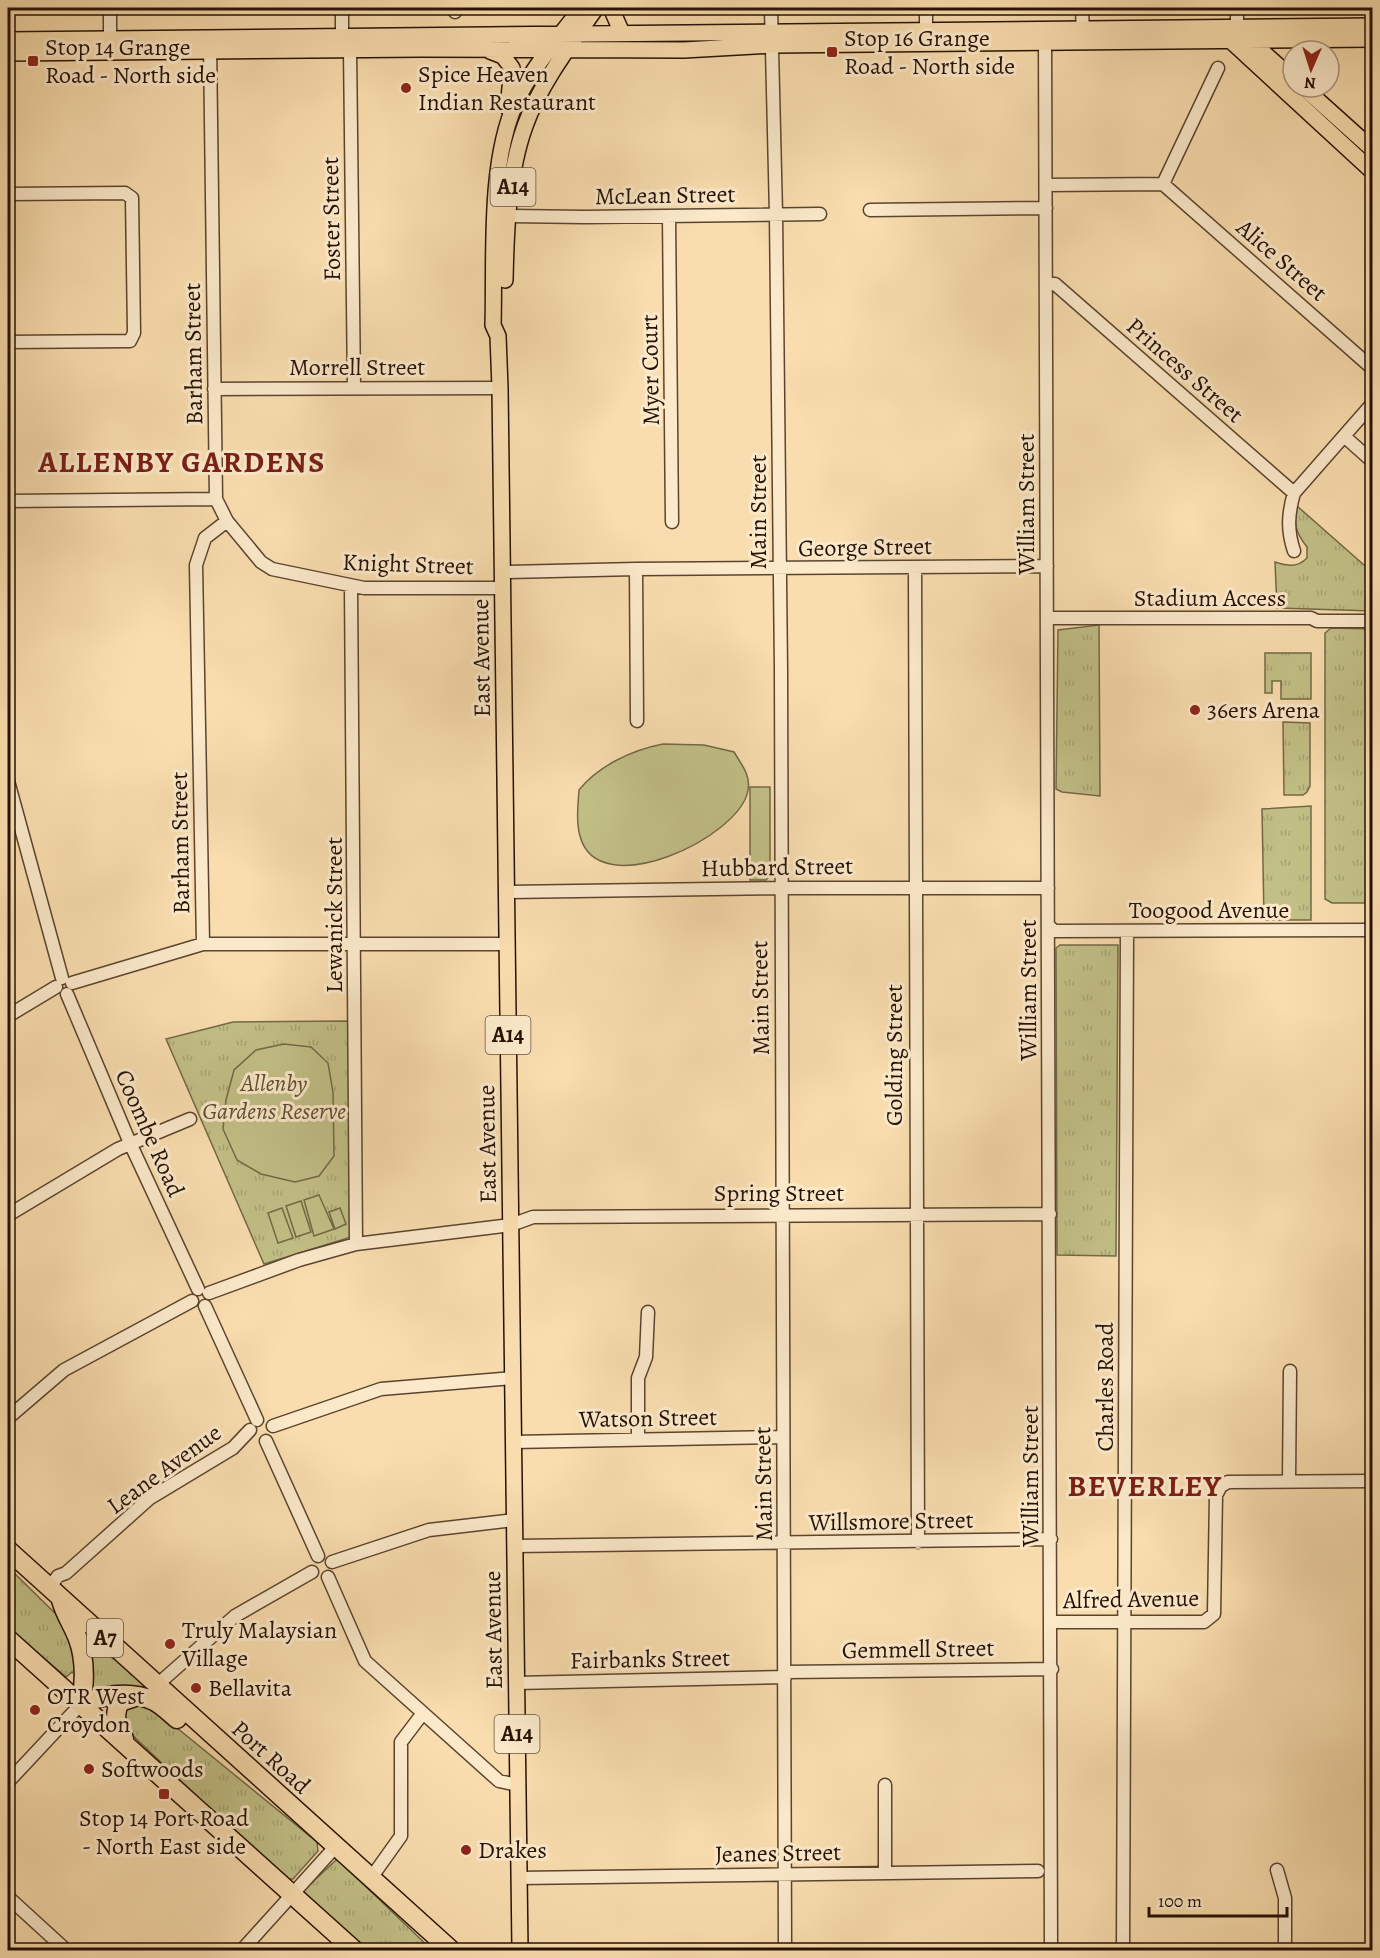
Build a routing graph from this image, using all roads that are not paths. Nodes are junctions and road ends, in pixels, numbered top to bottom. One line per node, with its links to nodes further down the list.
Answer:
1 (110, 8): 26 (street)
2 (342, 8): 15 (street)
3 (581, 8): 13 (main road, A14)
4 (596, 8): 13 (main road, A14)
5 (611, 8): 12 (main road)
6 (771, 8): 18 (street, Main Street)
7 (926, 8): 11 (street)
8 (1082, 8): 17 (street)
9 (1237, 8): 14 (street)
10 (1372, 26): 14 (main road)
11 (926, 30): 16 (main road); 18 (main road)
12 (622, 33): 13 (main road); 18 (main road)
13 (569, 34): 15 (main road); 29 (main road, East Avenue / A14)
14 (1234, 34): 17 (main road); 23 (main road); 37 (main road)
15 (342, 35): 25 (main road); 27 (street)
16 (1045, 35): 17 (main road); 18 (main road); 39 (street, William Street)
17 (1083, 35)
18 (772, 39): 29 (main road); 43 (street, Main Street)
19 (1341, 39): 20 (main road)
20 (1372, 39)
21 (8, 40): 26 (main road)
22 (1281, 40): 23 (main road)
23 (1250, 41): 31 (main road)
24 (1281, 43): 31 (main road)
25 (210, 44): 26 (main road); 27 (main road); 53 (street, Barham Street)
26 (110, 46): 30 (main road)
27 (350, 49): 28 (main road); 51 (street, Foster Street)
28 (488, 50): 29 (main road); 35 (main road)
29 (558, 50): 35 (main road, East Avenue / A14); 45 (main road, East Avenue / A14)
30 (8, 53)
31 (1273, 61): 33 (main road)
32 (1218, 68): 38 (street)
33 (1281, 68)
34 (1316, 99): 36 (main road)
35 (507, 126): 48 (main road, East Avenue / A14)
36 (1372, 149)
37 (1372, 171)
38 (1163, 184): 39 (street); 50 (street, Alice Street)
39 (1046, 185): 41 (street, William Street)
40 (8, 194): 49 (street)
41 (1046, 208): 42 (street); 47 (street, William Street)
42 (870, 210)
43 (777, 214): 44 (street, McLean Street); 46 (street, McLean Street); 66 (street, Main Street)
44 (820, 214)
45 (510, 216): 46 (street, McLean Street); 48 (main road, East Avenue / A14)
46 (669, 216): 61 (street, Myer Court)
47 (1047, 284): 57 (street, Princess Street); 64 (street, William Street)
48 (498, 336): 52 (main road, East Avenue / A14)
49 (8, 342)
50 (1372, 368)
51 (354, 388): 52 (street, Morrell Street); 53 (street, Morrell Street)
52 (500, 388): 67 (main road, East Avenue / A14)
53 (214, 389): 58 (street, Barham Street)
54 (1372, 404): 55 (street)
55 (1346, 437): 56 (street); 57 (street)
56 (1372, 461)
57 (1294, 493): 62 (street)
58 (216, 500): 59 (street); 60 (street, Barham Street)
59 (8, 501)
60 (227, 521): 68 (street, Knight Street); 81 (street, Barham Street)
61 (672, 522)
62 (1294, 551)
63 (915, 567): 64 (street, George Street); 66 (street, George Street); 73 (street, Golding Street)
64 (1047, 567): 69 (street, William Street)
65 (636, 569): 66 (street, George Street); 67 (street, George Street); 71 (street)
66 (779, 569): 74 (street, Main Street)
67 (503, 580): 68 (street, Knight Street); 76 (main road, East Avenue / A14)
68 (351, 586): 80 (street, Lewanick Street)
69 (1048, 618): 70 (street, Stadium Access); 75 (street, William Street)
70 (1372, 621)
71 (637, 722)
72 (8, 781): 83 (street, Coombe Road)
73 (914, 887): 74 (street, Hubbard Street); 75 (street, Hubbard Street); 87 (street, Golding Street)
74 (780, 888): 76 (street, Hubbard Street); 88 (street, Main Street)
75 (1048, 888): 77 (street, William Street)
76 (507, 892): 82 (main road, East Avenue / A14)
77 (1048, 926): 79 (street, Toogood Avenue); 89 (street, William Street)
78 (1372, 930): 79 (street, Toogood Avenue)
79 (1127, 932): 118 (street, Charles Road)
80 (356, 942): 81 (street); 82 (street); 92 (street, Lewanick Street)
81 (203, 944): 83 (street)
82 (507, 944): 91 (main road, East Avenue / A14)
83 (64, 985): 84 (street); 86 (street, Coombe Road)
84 (8, 1016)
85 (190, 1119): 86 (street)
86 (130, 1143): 90 (street); 93 (street, Coombe Road)
87 (916, 1213): 88 (street, Spring Street); 89 (street, Spring Street); 108 (street, Golding Street)
88 (782, 1214): 91 (street, Spring Street); 100 (street, Main Street)
89 (1050, 1214): 107 (street, William Street)
90 (8, 1215)
91 (511, 1225): 92 (street, Spring Street); 96 (main road, East Avenue / A14)
92 (356, 1244): 93 (street, Spring Street)
93 (200, 1294): 97 (street, Spring Street); 98 (street)
94 (648, 1312): 101 (street)
95 (1290, 1371): 104 (street)
96 (512, 1378): 99 (street); 103 (main road, East Avenue / A14)
97 (8, 1418)
98 (253, 1425): 99 (street); 102 (street); 116 (street, Leane Avenue)
99 (273, 1426): 102 (street)
100 (783, 1437): 101 (street, Watson Street); 109 (street, Main Street)
101 (638, 1438): 103 (street, Watson Street)
102 (266, 1441): 112 (street)
103 (513, 1442): 106 (main road, East Avenue / A14)
104 (1290, 1480): 105 (street, Alfred Avenue); 118 (street, Alfred Avenue)
105 (1372, 1481)
106 (514, 1521): 110 (main road, East Avenue / A14); 113 (street)
107 (1051, 1539): 108 (street, Willsmore Street); 117 (street, William Street)
108 (918, 1542): 109 (street, Willsmore Street)
109 (784, 1543): 110 (street, Willsmore Street); 121 (street, Main Street)
110 (514, 1546): 122 (main road, East Avenue / A14)
111 (8, 1550): 116 (highway, Port Road / A7)
112 (318, 1556): 113 (street); 114 (street)
113 (332, 1562): 115 (street)
114 (312, 1572): 115 (street); 123 (street)
115 (328, 1577): 126 (street)
116 (55, 1593): 123 (highway, Port Road / A7); 125 (highway)
117 (1052, 1622): 118 (street, Alfred Avenue); 120 (street, William Street)
118 (1125, 1622): 148 (street, Charles Road)
119 (8, 1639): 125 (highway)
120 (1052, 1669): 121 (street, Gemmell Street); 147 (street, William Street)
121 (785, 1675): 122 (street, Fairbanks Street); 136 (street, Main Street)
122 (516, 1683): 130 (main road, East Avenue / A14)
123 (157, 1685): 127 (highway, Port Road / A7)
124 (135, 1696): 125 (highway); 127 (highway); 128 (highway)
125 (81, 1704): 128 (highway); 129 (street)
126 (423, 1713): 130 (street); 137 (street)
127 (202, 1727): 132 (highway, Port Road / A7)
128 (127, 1746): 139 (highway)
129 (8, 1782)
130 (518, 1785): 138 (main road, East Avenue / A14)
131 (885, 1785): 134 (street)
132 (336, 1846): 137 (highway, Port Road / A7); 139 (street)
133 (1276, 1870): 149 (street)
134 (885, 1871): 135 (street, Jeanes Street); 136 (street, Jeanes Street)
135 (1038, 1871)
136 (784, 1874): 138 (street, Jeanes Street); 146 (street, Main Street)
137 (371, 1878): 144 (highway, Port Road / A7)
138 (519, 1878): 145 (main road, East Avenue / A14)
139 (292, 1895): 142 (street); 143 (highway)
140 (8, 1897): 141 (street)
141 (66, 1950)
142 (242, 1950)
143 (354, 1950)
144 (451, 1950)
145 (520, 1950)
146 (785, 1950)
147 (1051, 1950)
148 (1123, 1950)
149 (1285, 1950)

